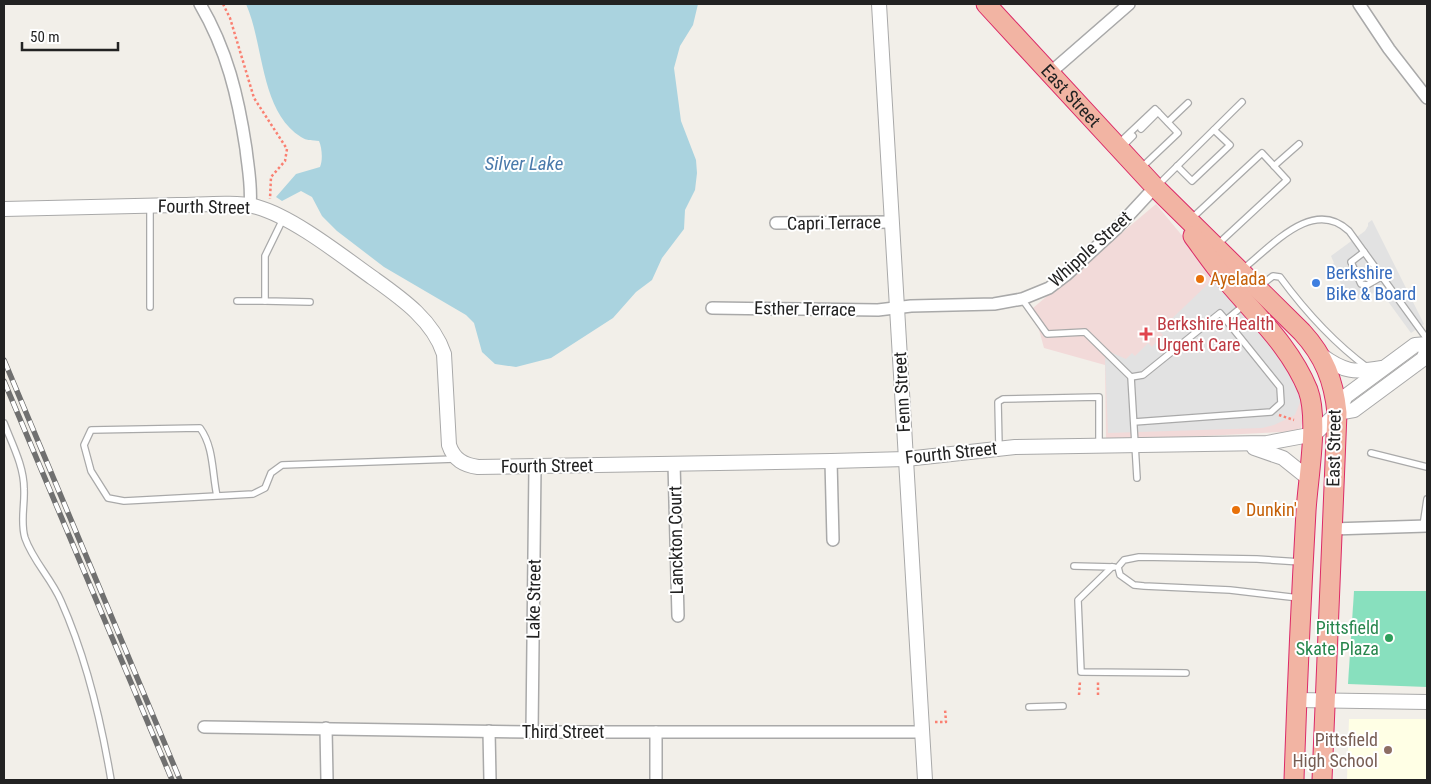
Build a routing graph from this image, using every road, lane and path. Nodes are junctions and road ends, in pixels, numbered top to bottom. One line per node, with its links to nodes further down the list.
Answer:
1 (200, 4): 22 (street)
2 (223, 4): 22 (path)
3 (879, 4): 26 (street, Fenn Street)
4 (986, 4): 7 (highway, East Street)
5 (1128, 4): 7 (street)
6 (1359, 4): 8 (street)
7 (1051, 72): 15 (highway, East Street)
8 (1427, 98)
9 (1242, 102): 14 (lane)
10 (1188, 103): 12 (lane)
11 (1158, 112): 12 (lane); 13 (lane); 15 (lane)
12 (1168, 122): 19 (lane)
13 (1141, 129)
14 (1214, 130): 17 (lane); 17 (lane)
15 (1123, 143): 19 (highway, East Street)
16 (1299, 144): 18 (lane)
17 (1177, 166): 20 (lane)
18 (1274, 166): 25 (lane); 28 (lane)
19 (1139, 170): 20 (highway, East Street)
20 (1155, 187): 25 (highway, East Street); 32 (street, Whipple Street); 36 (highway, East Street)
21 (150, 206): 22 (street, Fourth Street); 23 (street, Fourth Street); 37 (lane)
22 (257, 208): 24 (street, Fourth Street)
23 (4, 209)
24 (282, 219): 34 (lane); 61 (street, Fourth Street)
25 (1189, 220): 28 (highway, East Street)
26 (892, 222): 27 (street, Capri Terrace); 39 (street, Fenn Street)
27 (776, 224)
28 (1216, 246): 30 (highway, East Street)
29 (1364, 252): 30 (lane); 31 (lane); 31 (lane)
30 (1241, 270): 41 (highway, East Street)
31 (1382, 277): 42 (lane)
32 (1022, 298): 39 (street, Whipple Street); 48 (lane)
33 (237, 301): 34 (lane)
34 (265, 301): 35 (lane)
35 (310, 302)
36 (1246, 302): 40 (lane); 54 (highway, East Street)
37 (150, 307)
38 (712, 308): 39 (street, Esther Terrace)
39 (898, 308): 60 (street, Fenn Street)
40 (1226, 320): 48 (lane); 49 (lane)
41 (1315, 332): 45 (highway, East Street); 47 (lane)
42 (1427, 339)
43 (1427, 344): 46 (street)
44 (1427, 351): 50 (street)
45 (1320, 354): 47 (street); 50 (highway, East Street)
46 (1385, 368): 47 (street); 50 (street)
47 (1371, 370)
48 (1131, 377): 52 (lane)
49 (1270, 412): 51 (path); 52 (lane)
50 (1337, 413): 54 (street, Fourth Street); 71 (highway, East Street)
51 (1294, 420)
52 (1134, 422): 57 (lane)
53 (4, 423): 96 (lane)
54 (1312, 434): 55 (street, Fourth Street); 67 (highway, East Street)
55 (1242, 444): 57 (street, Fourth Street); 67 (street, Fourth Street)
56 (1099, 445): 57 (street, Fourth Street); 58 (street, Fourth Street); 58 (lane)
57 (1136, 446): 66 (lane)
58 (999, 448): 60 (street, Fourth Street)
59 (1371, 453): 65 (lane)
60 (906, 458): 62 (street, Fourth Street); 95 (street, Fenn Street)
61 (457, 459): 64 (street, Fourth Street); 68 (lane)
62 (831, 461): 63 (street, Fourth Street); 72 (street)
63 (674, 463): 64 (street, Fourth Street); 77 (street, Lanckton Court)
64 (536, 466): 93 (street, Lake Street)
65 (1427, 467)
66 (1138, 478)
67 (1308, 478): 73 (highway, East Street)
68 (216, 496): 68 (lane)
69 (1427, 498): 70 (lane)
70 (1425, 526): 71 (street)
71 (1332, 529): 84 (highway, East Street)
72 (833, 540)
73 (1303, 562): 75 (lane); 76 (highway, East Street)
74 (1074, 566): 75 (lane)
75 (1115, 567): 76 (lane); 78 (lane)
76 (1301, 598): 83 (highway, East Street)
77 (678, 616)
78 (1081, 672): 79 (lane); 81 (path)
79 (1098, 672): 80 (lane); 82 (path)
80 (1186, 673)
81 (1079, 695)
82 (1098, 695)
83 (1296, 700): 84 (street); 101 (highway, East Street)
84 (1324, 701): 85 (street); 102 (highway, East Street)
85 (1427, 702)
86 (1063, 706): 87 (lane)
87 (1029, 707)
88 (946, 709): 89 (path)
89 (933, 722)
90 (204, 727): 91 (street, Third Street)
91 (326, 728): 92 (street, Third Street); 97 (street)
92 (490, 731): 93 (street, Third Street); 98 (street)
93 (532, 732): 94 (street, Third Street)
94 (656, 732): 95 (street, Third Street); 99 (street)
95 (922, 732): 100 (street, Fenn Street)
96 (111, 780)
97 (327, 780)
98 (490, 780)
99 (656, 780)
100 (925, 780)
101 (1294, 780)
102 (1322, 780)

